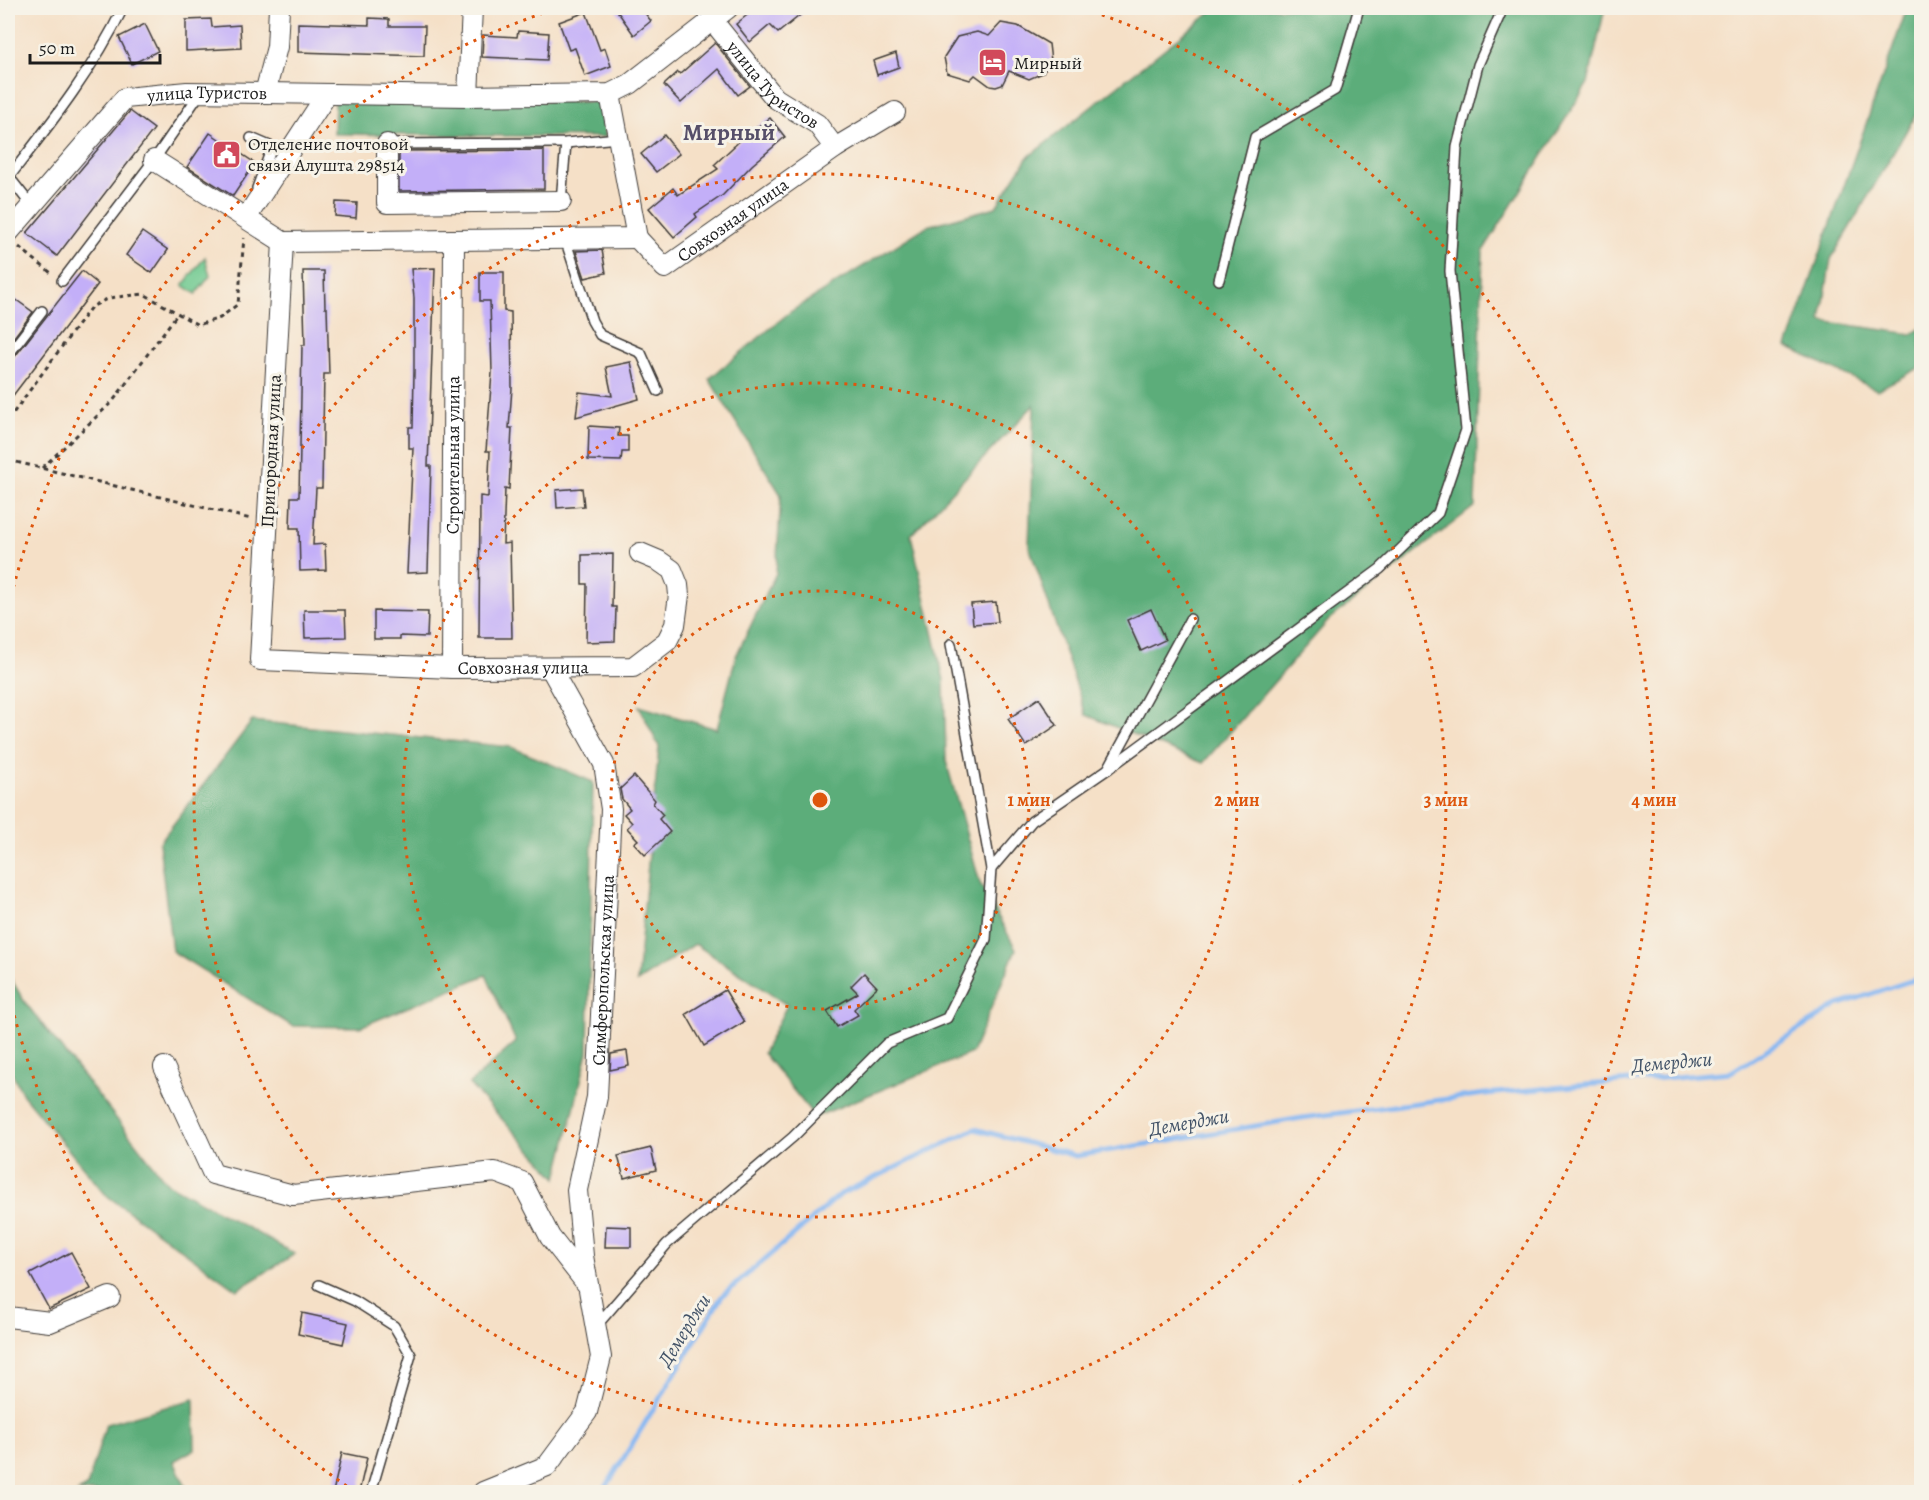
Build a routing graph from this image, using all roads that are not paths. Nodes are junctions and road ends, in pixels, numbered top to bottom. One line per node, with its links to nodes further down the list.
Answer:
1 (123, 8): 21 (lane)
2 (279, 8): 9 (street)
3 (472, 8): 12 (street)
4 (728, 8): 7 (street, улица Туристов)
5 (1359, 8): 28 (lane)
6 (1503, 8): 39 (lane)
7 (712, 20): 11 (street, улица Туристов); 18 (street, улица Туристов)
8 (201, 93): 9 (street, улица Туристов); 19 (lane); 21 (street, улица Туристов)
9 (265, 93): 10 (street, улица Туристов)
10 (327, 94): 12 (street, улица Туристов); 22 (street)
11 (610, 94): 12 (street, улица Туристов); 15 (street)
12 (468, 96)
13 (895, 112): 18 (street)
14 (251, 138): 22 (lane)
15 (618, 138): 16 (lane); 23 (street)
16 (566, 142): 17 (lane); 20 (lane)
17 (387, 144): 20 (street)
18 (835, 148): 23 (street, Совхозная улица)
19 (154, 160): 22 (street); 29 (lane)
20 (561, 201)
21 (31, 205): 24 (street, улица Туристов)
22 (246, 218): 27 (street)
23 (637, 238): 25 (street)
24 (12, 239)
25 (565, 239): 26 (street); 32 (lane)
26 (456, 240): 27 (street); 37 (street, Строительная улица)
27 (283, 242): 36 (street, Пригородная улица)
28 (1219, 280)
29 (62, 281)
30 (42, 311): 31 (lane)
31 (8, 355)
32 (658, 391)
33 (640, 553): 38 (street, Совхозная улица)
34 (1190, 619): 39 (lane)
35 (951, 644): 40 (lane)
36 (260, 660): 37 (street, Совхозная улица)
37 (452, 669): 38 (street, Совхозная улица)
38 (551, 669): 43 (street, Симферопольская улица)
39 (1107, 769): 40 (lane)
40 (991, 869): 46 (lane)
41 (164, 1068): 43 (street, Симферопольская улица)
42 (319, 1285): 47 (lane)
43 (588, 1285): 46 (street, Симферопольская улица)
44 (110, 1297): 45 (street)
45 (8, 1317)
46 (595, 1327): 48 (street, Симферопольская улица)
47 (371, 1492)
48 (483, 1492)

